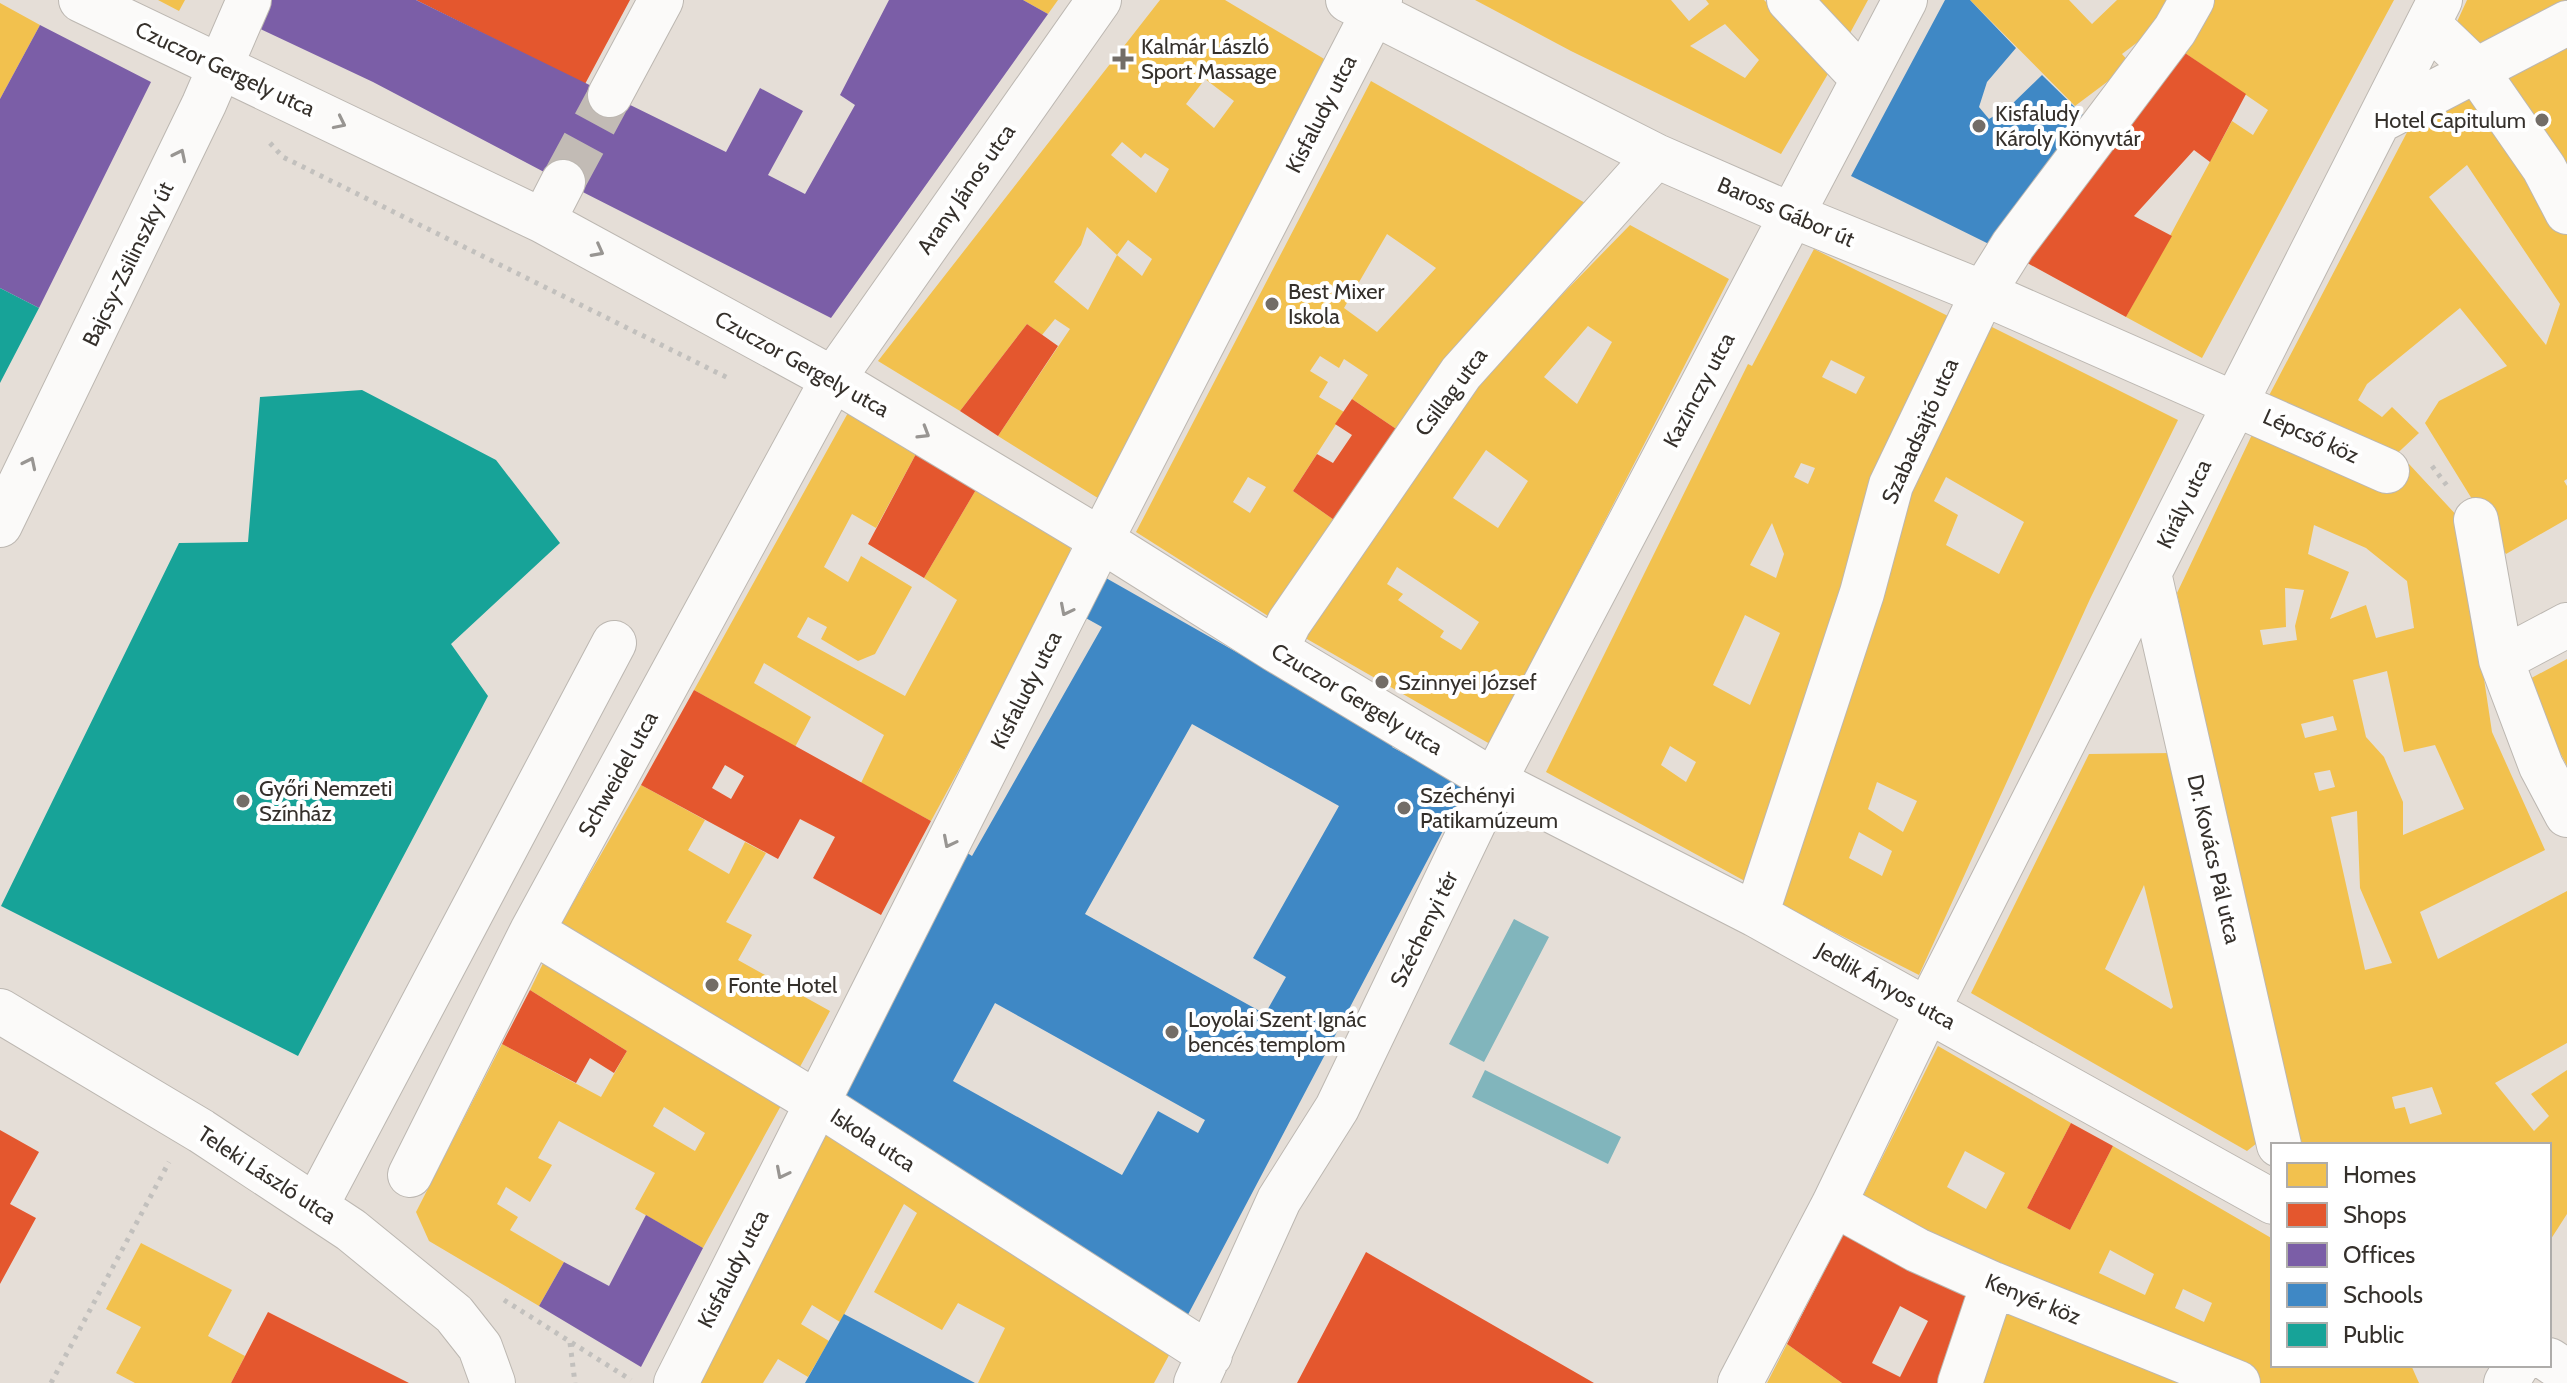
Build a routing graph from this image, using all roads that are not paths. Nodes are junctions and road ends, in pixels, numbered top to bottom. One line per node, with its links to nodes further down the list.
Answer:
1 (81, 0): 11 (street, Czuczor Gergely utca)
2 (249, 0): 11 (street, Bajcsy-Zsilinszky út)
3 (661, 0): 14 (street)
4 (1099, 0): 22 (street, Arany János utca)
5 (1789, 0): 13 (street)
6 (1905, 0): 13 (street, Kazinczy utca)
7 (2192, 0): 21 (street, Szabadsajtó utca)
8 (1367, 5): 16 (street, Baross Gábor út); 27 (street, Kisfaludy utca)
9 (2434, 12): 12 (street); 15 (street, Király utca)
10 (2567, 23): 12 (street)
11 (219, 66): 20 (street, Czuczor Gergely utca, one-way to 20); 26 (street, Bajcsy-Zsilinszky út, one-way to 11)
12 (2476, 70): 15 (street); 18 (street)
13 (1863, 79): 19 (street, Kazinczy utca)
14 (610, 95)
15 (2379, 121): 23 (street, Király utca)
16 (1656, 156): 19 (street, Baross Gábor út); 31 (street, Csillag utca)
17 (563, 182): 20 (street)
18 (2567, 212)
19 (1791, 215): 21 (street, Baross Gábor út); 33 (street, Kazinczy utca)
20 (543, 221): 22 (street, Czuczor Gergely utca, one-way to 22)
21 (1983, 293): 23 (street, Baross Gábor út); 35 (street, Szabadsajtó utca)
22 (833, 379): 27 (street, Czuczor Gergely utca, one-way to 27); 36 (street, Schweidel utca)
23 (2235, 401): 24 (street, Lépcső köz); 28 (street, Király utca)
24 (2387, 471)
25 (2476, 520): 32 (street)
26 (0, 525)
27 (1101, 540): 31 (street, Czuczor Gergely utca); 39 (street, Kisfaludy utca, one-way to 39)
28 (2149, 573): 37 (street, Király utca); 40 (street, Dr. Kovács Pál utca)
29 (2567, 625): 32 (street)
30 (614, 643): 44 (street)
31 (1276, 650): 33 (street, Czuczor Gergely utca)
32 (2501, 660): 34 (street)
33 (1494, 781): 35 (street, Jedlik Ányos utca); 46 (street, Széchenyi tér)
34 (2567, 815)
35 (1756, 915): 37 (street, Jedlik Ányos utca)
36 (532, 931): 39 (street, Iskola utca); 41 (street, Schweidel utca)
37 (1928, 1009): 42 (street, Jedlik Ányos utca); 43 (street)
38 (0, 1011): 44 (street, Teleki László utca)
39 (817, 1103): 46 (street, Iskola utca); 49 (street, Kisfaludy utca, one-way to 49)
40 (2279, 1143)
41 (410, 1175)
42 (2271, 1201)
43 (1834, 1204): 45 (street, Kenyér köz); 47 (street)
44 (316, 1206): 48 (street, Teleki László utca)
45 (1993, 1284): 50 (street); 51 (street, Kenyér köz)
46 (1203, 1369)
47 (1742, 1382)
48 (493, 1383)
49 (676, 1383)
50 (1960, 1383)
51 (2238, 1383)

